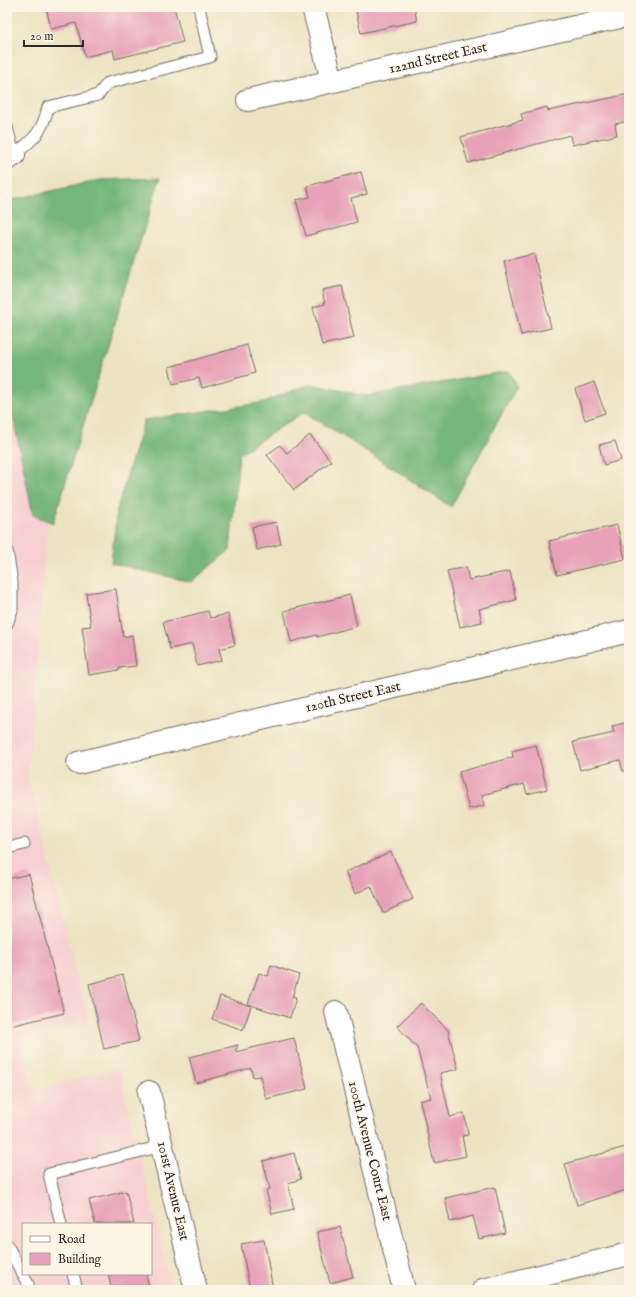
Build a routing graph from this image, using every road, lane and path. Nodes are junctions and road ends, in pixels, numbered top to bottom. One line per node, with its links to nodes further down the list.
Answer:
1 (199, 7): 7 (lane)
2 (313, 7): 4 (street)
3 (629, 15): 4 (street, 122nd Street East)
4 (332, 82): 5 (street, 122nd Street East)
5 (248, 100)
6 (7, 127): 7 (lane)
7 (10, 157)
8 (7, 551): 9 (lane)
9 (7, 624)
10 (629, 631): 11 (street, 120th Street East)
11 (78, 763)
12 (24, 844): 13 (lane)
13 (7, 848)
14 (336, 1012): 26 (street, 100th Avenue Court East)
15 (149, 1092): 16 (street, 101st Avenue East)
16 (162, 1146): 17 (lane); 25 (street, 101st Avenue East)
17 (61, 1223)
18 (7, 1245): 20 (lane)
19 (629, 1254): 27 (street)
20 (22, 1273)
21 (23, 1275): 23 (lane)
22 (73, 1275): 24 (lane)
23 (28, 1290)
24 (77, 1290)
25 (196, 1290)
26 (404, 1290)
27 (483, 1290)

